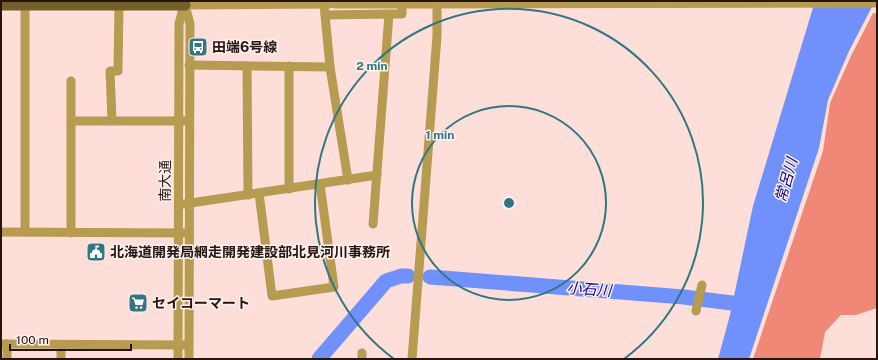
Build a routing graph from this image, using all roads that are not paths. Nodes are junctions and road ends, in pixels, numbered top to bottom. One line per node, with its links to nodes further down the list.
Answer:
1 (402, 1): 11 (street)
2 (251, 2): 3 (street); 4 (street)
3 (185, 3): 8 (main road); 13 (street, 南大通); 21 (street, 南大通)
4 (301, 3): 9 (street)
5 (437, 3): 6 (street); 9 (street, bridge); 46 (street)
6 (877, 3)
7 (4, 4): 10 (main road)
8 (119, 4): 10 (main road); 20 (street)
9 (324, 4): 12 (street)
10 (25, 5): 32 (street)
11 (389, 14): 12 (street); 22 (street)
12 (325, 16): 16 (street)
13 (189, 65): 14 (street); 18 (street, 南大通)
14 (247, 66): 15 (street); 27 (street)
15 (289, 66): 16 (street); 25 (street)
16 (330, 67): 23 (street)
17 (71, 80): 19 (street)
18 (189, 120): 21 (street); 28 (street, 南大通)
19 (71, 121): 20 (street); 33 (street)
20 (112, 121): 21 (street)
21 (179, 121): 29 (street, 南大通)
22 (376, 175): 23 (street); 30 (street)
23 (348, 180): 24 (street)
24 (320, 184): 25 (street); 26 (street)
25 (290, 189): 26 (street)
26 (259, 193): 27 (street)
27 (248, 195): 28 (street)
28 (190, 203): 29 (street); 35 (street, 南大通)
29 (179, 204): 34 (street, 南大通)
30 (373, 224)
31 (1, 232): 32 (street)
32 (25, 232): 33 (street)
33 (71, 232): 34 (street)
34 (178, 233): 35 (street); 40 (street, 南大通)
35 (190, 233): 41 (street, 南大通)
36 (702, 285): 37 (street)
37 (696, 311)
38 (4, 344): 39 (street); 42 (street)
39 (61, 345): 40 (street); 43 (street)
40 (178, 345): 41 (street); 44 (street, 南大通)
41 (189, 345): 45 (street, 南大通)
42 (7, 359)
43 (61, 359)
44 (178, 359)
45 (189, 359)
46 (412, 359)

